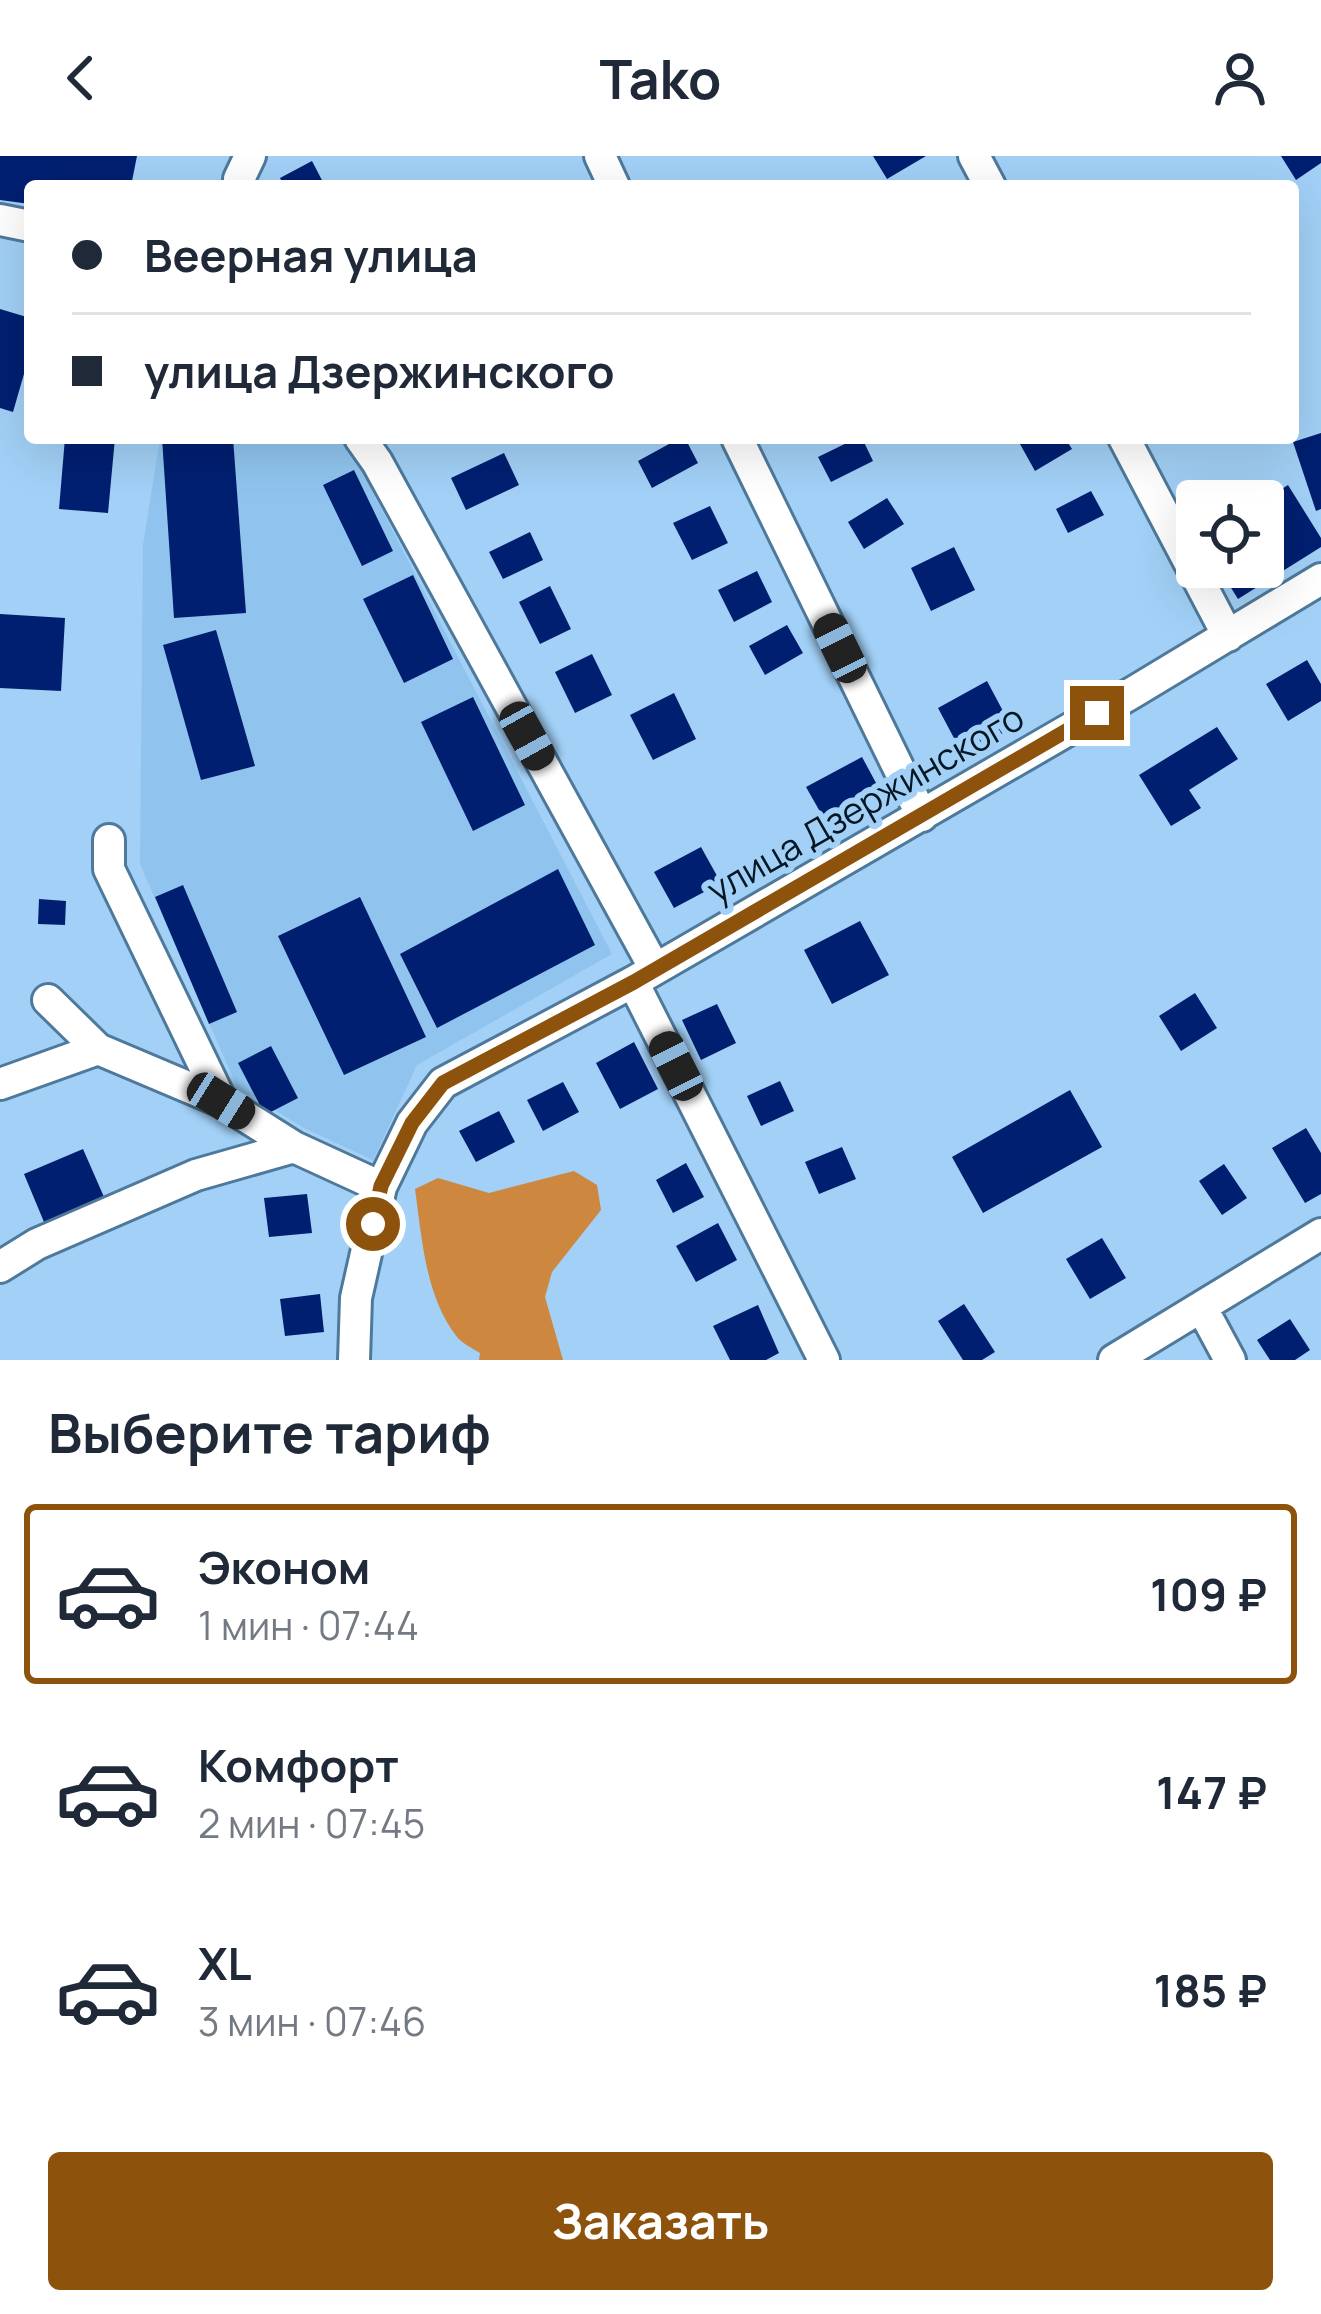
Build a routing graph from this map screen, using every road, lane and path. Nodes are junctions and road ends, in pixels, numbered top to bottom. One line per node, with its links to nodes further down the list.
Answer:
1 (364, 444): 8 (street)
2 (740, 444): 6 (street)
3 (1127, 444): 5 (street)
4 (1318, 588): 5 (street, улица Дзержинского)
5 (1228, 636): 6 (street, улица Дзержинского)
6 (922, 816): 8 (street, улица Дзержинского)
7 (109, 840): 12 (street)
8 (644, 976): 14 (street, улица Дзержинского); 19 (street)
9 (48, 1000): 10 (street)
10 (98, 1048): 11 (street); 12 (street)
11 (0, 1084)
12 (221, 1101): 13 (street)
13 (294, 1147): 14 (street); 16 (street)
14 (381, 1186): 18 (street)
15 (1321, 1234): 17 (street)
16 (0, 1267)
17 (1202, 1308): 20 (street); 21 (street)
18 (354, 1360)
19 (824, 1360)
20 (1114, 1360)
21 (1230, 1360)

